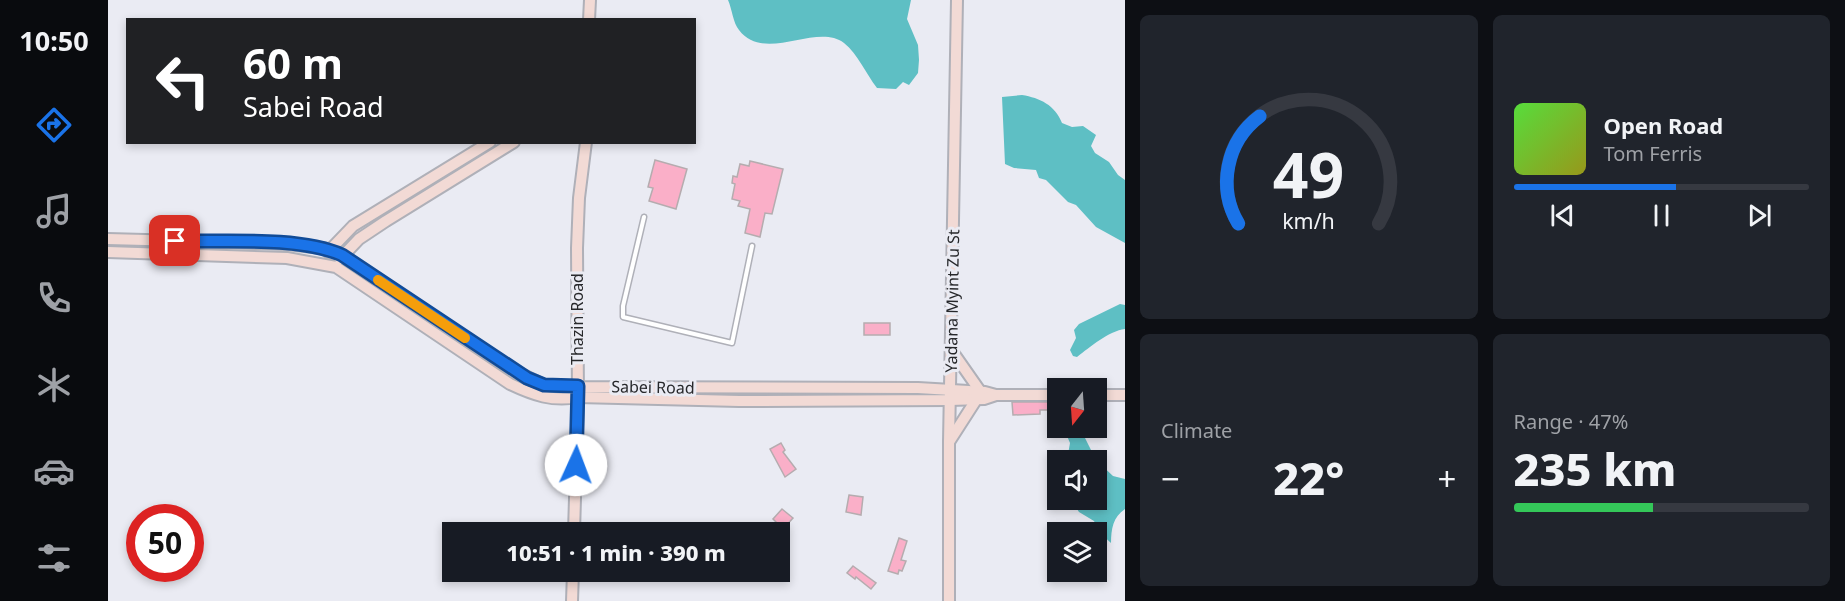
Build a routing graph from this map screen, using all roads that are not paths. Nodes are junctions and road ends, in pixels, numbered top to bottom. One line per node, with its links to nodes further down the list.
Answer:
1 (590, 0): 3 (street)
2 (957, 0): 15 (street, Yadana Myint Zu St)
3 (589, 18)
4 (487, 144): 10 (street)
5 (511, 144): 12 (street)
6 (586, 144): 16 (street, Thazin Road)
7 (644, 217): 9 (lane)
8 (108, 239): 10 (street, Sabei Road)
9 (752, 246)
10 (329, 249): 12 (street, Sabei Road); 13 (street)
11 (108, 252): 13 (street, Sabei Road)
12 (342, 255): 14 (street); 16 (street, Sabei Road)
13 (322, 263): 14 (street, Sabei Road)
14 (336, 267): 16 (street, Sabei Road)
15 (952, 351): 17 (street, Yadana Myint Zu St); 21 (street)
16 (578, 392): 17 (street, Sabei Road); 23 (street, Thazin Road)
17 (950, 395): 21 (street, Sabei Road); 22 (street, Yadana Myint Zu St)
18 (1047, 395): 21 (street, Sabei Road)
19 (1107, 395): 20 (street)
20 (1125, 395)
21 (978, 396): 22 (street)
22 (949, 442): 26 (street, Yadana Myint Zu St)
23 (574, 522)
24 (573, 582): 25 (street)
25 (572, 601)
26 (949, 601)

